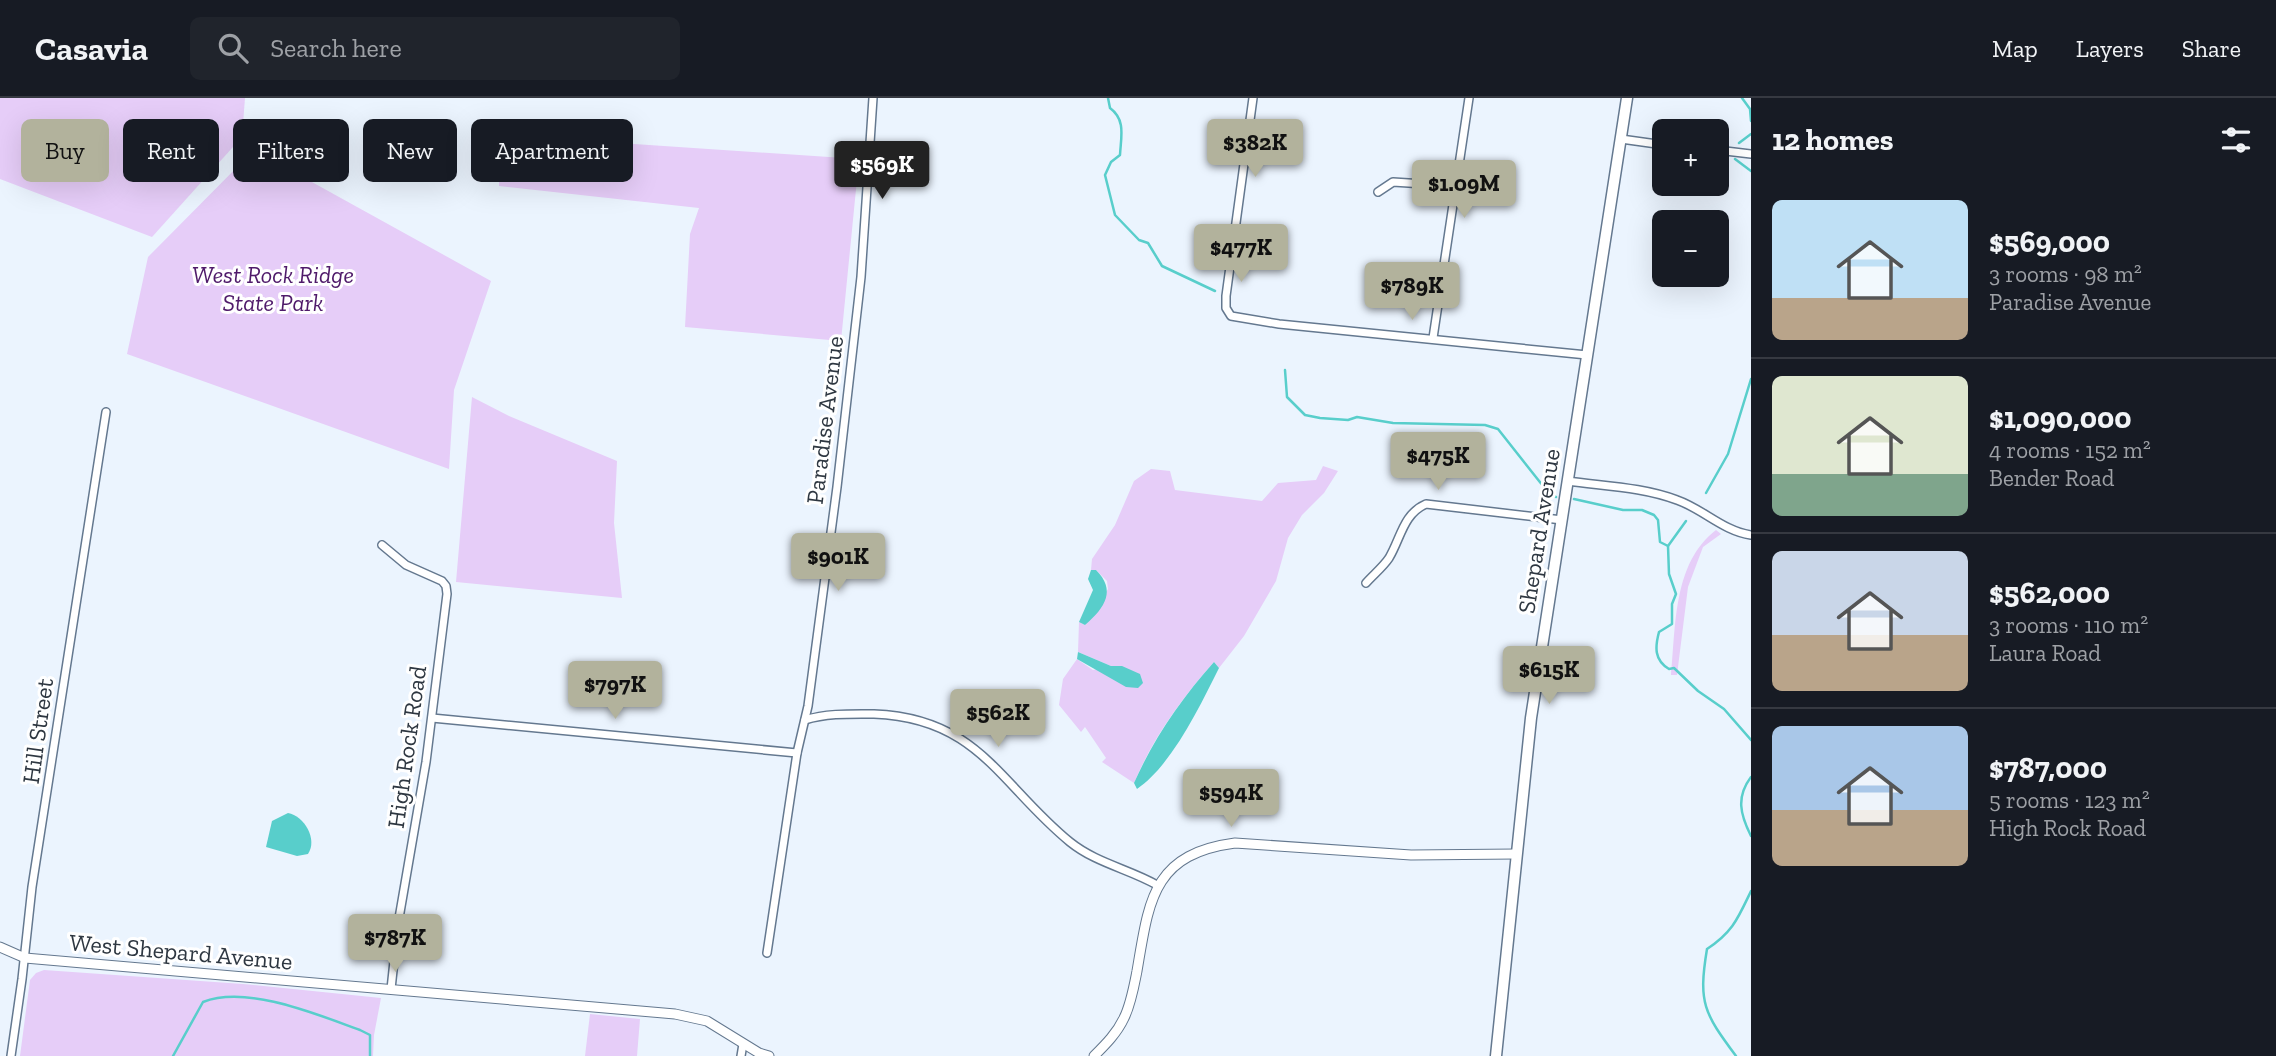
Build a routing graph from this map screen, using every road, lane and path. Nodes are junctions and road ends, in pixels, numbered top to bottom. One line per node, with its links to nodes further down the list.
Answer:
1 (873, 98): 20 (street, Paradise Avenue)
2 (1253, 98): 11 (street)
3 (1469, 98): 9 (street)
4 (1627, 98): 5 (main road, Shepard Avenue)
5 (1620, 139): 6 (street); 12 (main road, Shepard Avenue)
6 (1652, 143)
7 (1729, 151): 8 (street)
8 (1751, 153)
9 (1455, 186): 10 (street); 11 (street)
10 (1378, 192)
11 (1433, 338): 12 (street)
12 (1587, 355): 14 (main road, Shepard Avenue)
13 (106, 412): 26 (street, Hill Street)
14 (1568, 481): 15 (main road, Shepard Avenue); 16 (street)
15 (1562, 520): 18 (street); 22 (main road, Shepard Avenue)
16 (1751, 535)
17 (382, 545): 19 (street, High Rock Road)
18 (1366, 583)
19 (432, 718): 21 (street); 27 (street, High Rock Road)
20 (805, 720): 21 (street, Paradise Avenue); 23 (street)
21 (797, 753): 25 (street, Paradise Avenue)
22 (1516, 854): 23 (street); 33 (main road, Shepard Avenue)
23 (1157, 886): 32 (street)
24 (0, 947): 26 (street, West Shepard Avenue)
25 (767, 953)
26 (25, 958): 27 (street, West Shepard Avenue); 29 (street, Hill Street)
27 (391, 989): 28 (street, West Shepard Avenue)
28 (743, 1044): 30 (street); 31 (street, West Shepard Avenue)
29 (11, 1056)
30 (741, 1056)
31 (769, 1056)
32 (1094, 1056)
33 (1496, 1056)

